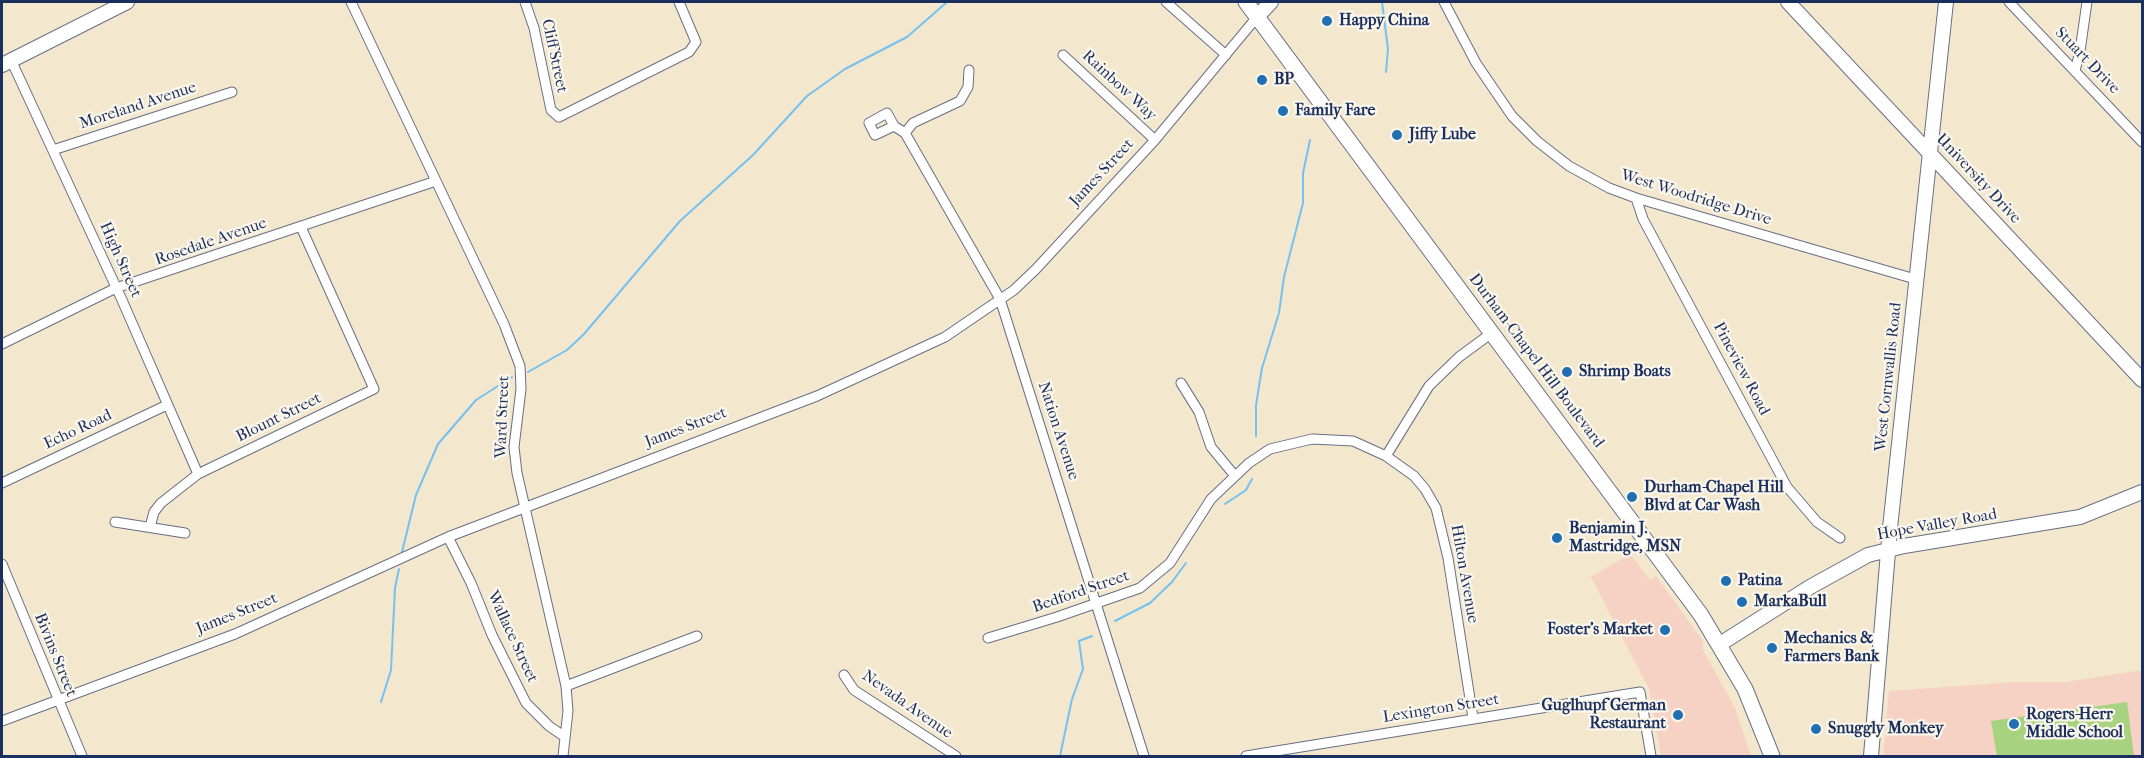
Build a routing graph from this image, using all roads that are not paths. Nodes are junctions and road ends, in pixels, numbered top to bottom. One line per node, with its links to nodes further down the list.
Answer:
1 (127, 2): 16 (street)
2 (351, 2): 26 (street, Ward Street)
3 (525, 2): 4 (street, Cliff Street)
4 (679, 2)
5 (1166, 2): 15 (street)
6 (1246, 2): 13 (main road, Durham-Chapel Hill Boulevard)
7 (1270, 2): 13 (street, James Street)
8 (1444, 2): 27 (street, West Woodridge Drive)
9 (1788, 2): 25 (street, University Drive)
10 (1946, 2): 25 (street, West Cornwallis Road)
11 (2009, 2): 18 (street, Stuart Drive)
12 (2087, 2): 18 (street)
13 (1257, 17): 15 (street, James Street); 32 (main road, Durham-Chapel Hill Boulevard)
14 (1062, 55): 22 (street, Rainbow Way)
15 (1226, 55): 22 (street, James Street)
16 (6, 62): 24 (street, High Street)
17 (969, 70): 21 (street)
18 (2074, 71): 23 (street, Stuart Drive)
19 (232, 92): 24 (street, Moreland Avenue)
20 (894, 126): 21 (street)
21 (905, 133): 31 (street, Nation Avenue)
22 (1155, 140): 31 (street, James Street)
23 (2142, 142)
24 (53, 150): 30 (street, High Street)
25 (1930, 152): 29 (street, West Cornwallis Road); 34 (street, University Drive)
26 (436, 181): 28 (street, Rosedale Avenue); 42 (street, Ward Street)
27 (1636, 198): 29 (street, West Woodridge Drive); 47 (street, Pineview Road)
28 (301, 227): 30 (street, Rosedale Avenue); 38 (street, Blount Street)
29 (1915, 279): 48 (street, West Cornwallis Road)
30 (116, 288): 33 (street, Rosedale Avenue); 36 (street, High Street)
31 (1000, 299): 42 (street, James Street); 50 (street, Nation Avenue)
32 (1493, 332): 37 (street); 53 (main road, Durham-Chapel Hill Boulevard)
33 (2, 344)
34 (2142, 380)
35 (1181, 382): 39 (street)
36 (167, 405): 38 (street, High Street); 40 (street, Echo Road)
37 (1386, 456): 39 (street, Bedford Street); 57 (street, Hilton Avenue)
38 (198, 474): 44 (street, Blount Street)
39 (1235, 476): 50 (street, Bedford Street)
40 (2, 483)
41 (2142, 492): 48 (street, Hope Valley Road)
42 (525, 507): 46 (street, James Street); 55 (street, Ward Street)
43 (115, 522): 44 (street)
44 (150, 527): 45 (street)
45 (185, 532)
46 (448, 537): 56 (street, James Street); 59 (street, Wallace Street)
47 (1840, 538)
48 (1889, 549): 53 (street, Hope Valley Road); 67 (street, West Cornwallis Road)
49 (2, 564): 56 (street, Bivins Street)
50 (1097, 604): 52 (street, Bedford Street); 63 (street, Nation Avenue)
51 (697, 636): 55 (street)
52 (988, 638)
53 (1720, 644): 66 (main road, Durham-Chapel Hill Boulevard)
54 (844, 675): 62 (street, Nevada Avenue)
55 (566, 686): 59 (street, Ward Street)
56 (57, 700): 58 (street, James Street); 60 (street, Bivins Street)
57 (1473, 718): 64 (street, Lexington Street); 65 (street, Lexington Street)
58 (2, 721)
59 (566, 737): 61 (street, Ward Street)
60 (82, 756)
61 (563, 756)
62 (956, 756)
63 (1144, 756)
64 (1246, 756)
65 (1651, 756)
66 (1772, 756)
67 (1871, 756)

